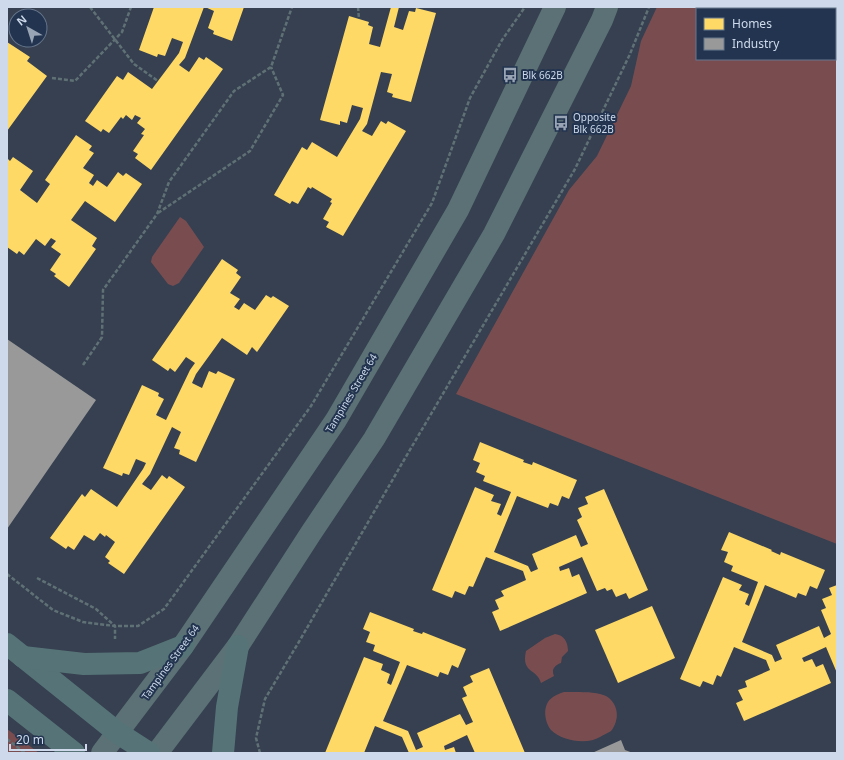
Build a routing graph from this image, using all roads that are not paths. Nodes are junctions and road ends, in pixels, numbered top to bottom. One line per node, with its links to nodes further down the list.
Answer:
1 (555, 7): 3 (street, Tampines Street 64)
2 (608, 7): 4 (street)
3 (183, 646): 5 (street); 7 (street, Tampines Street 64)
4 (238, 646): 11 (street); 12 (street)
5 (15, 651): 7 (street)
6 (7, 700): 8 (street)
7 (118, 733): 9 (street, Tampines Street 64); 10 (street)
8 (74, 753)
9 (102, 753)
10 (149, 753)
11 (157, 753)
12 (224, 753)

